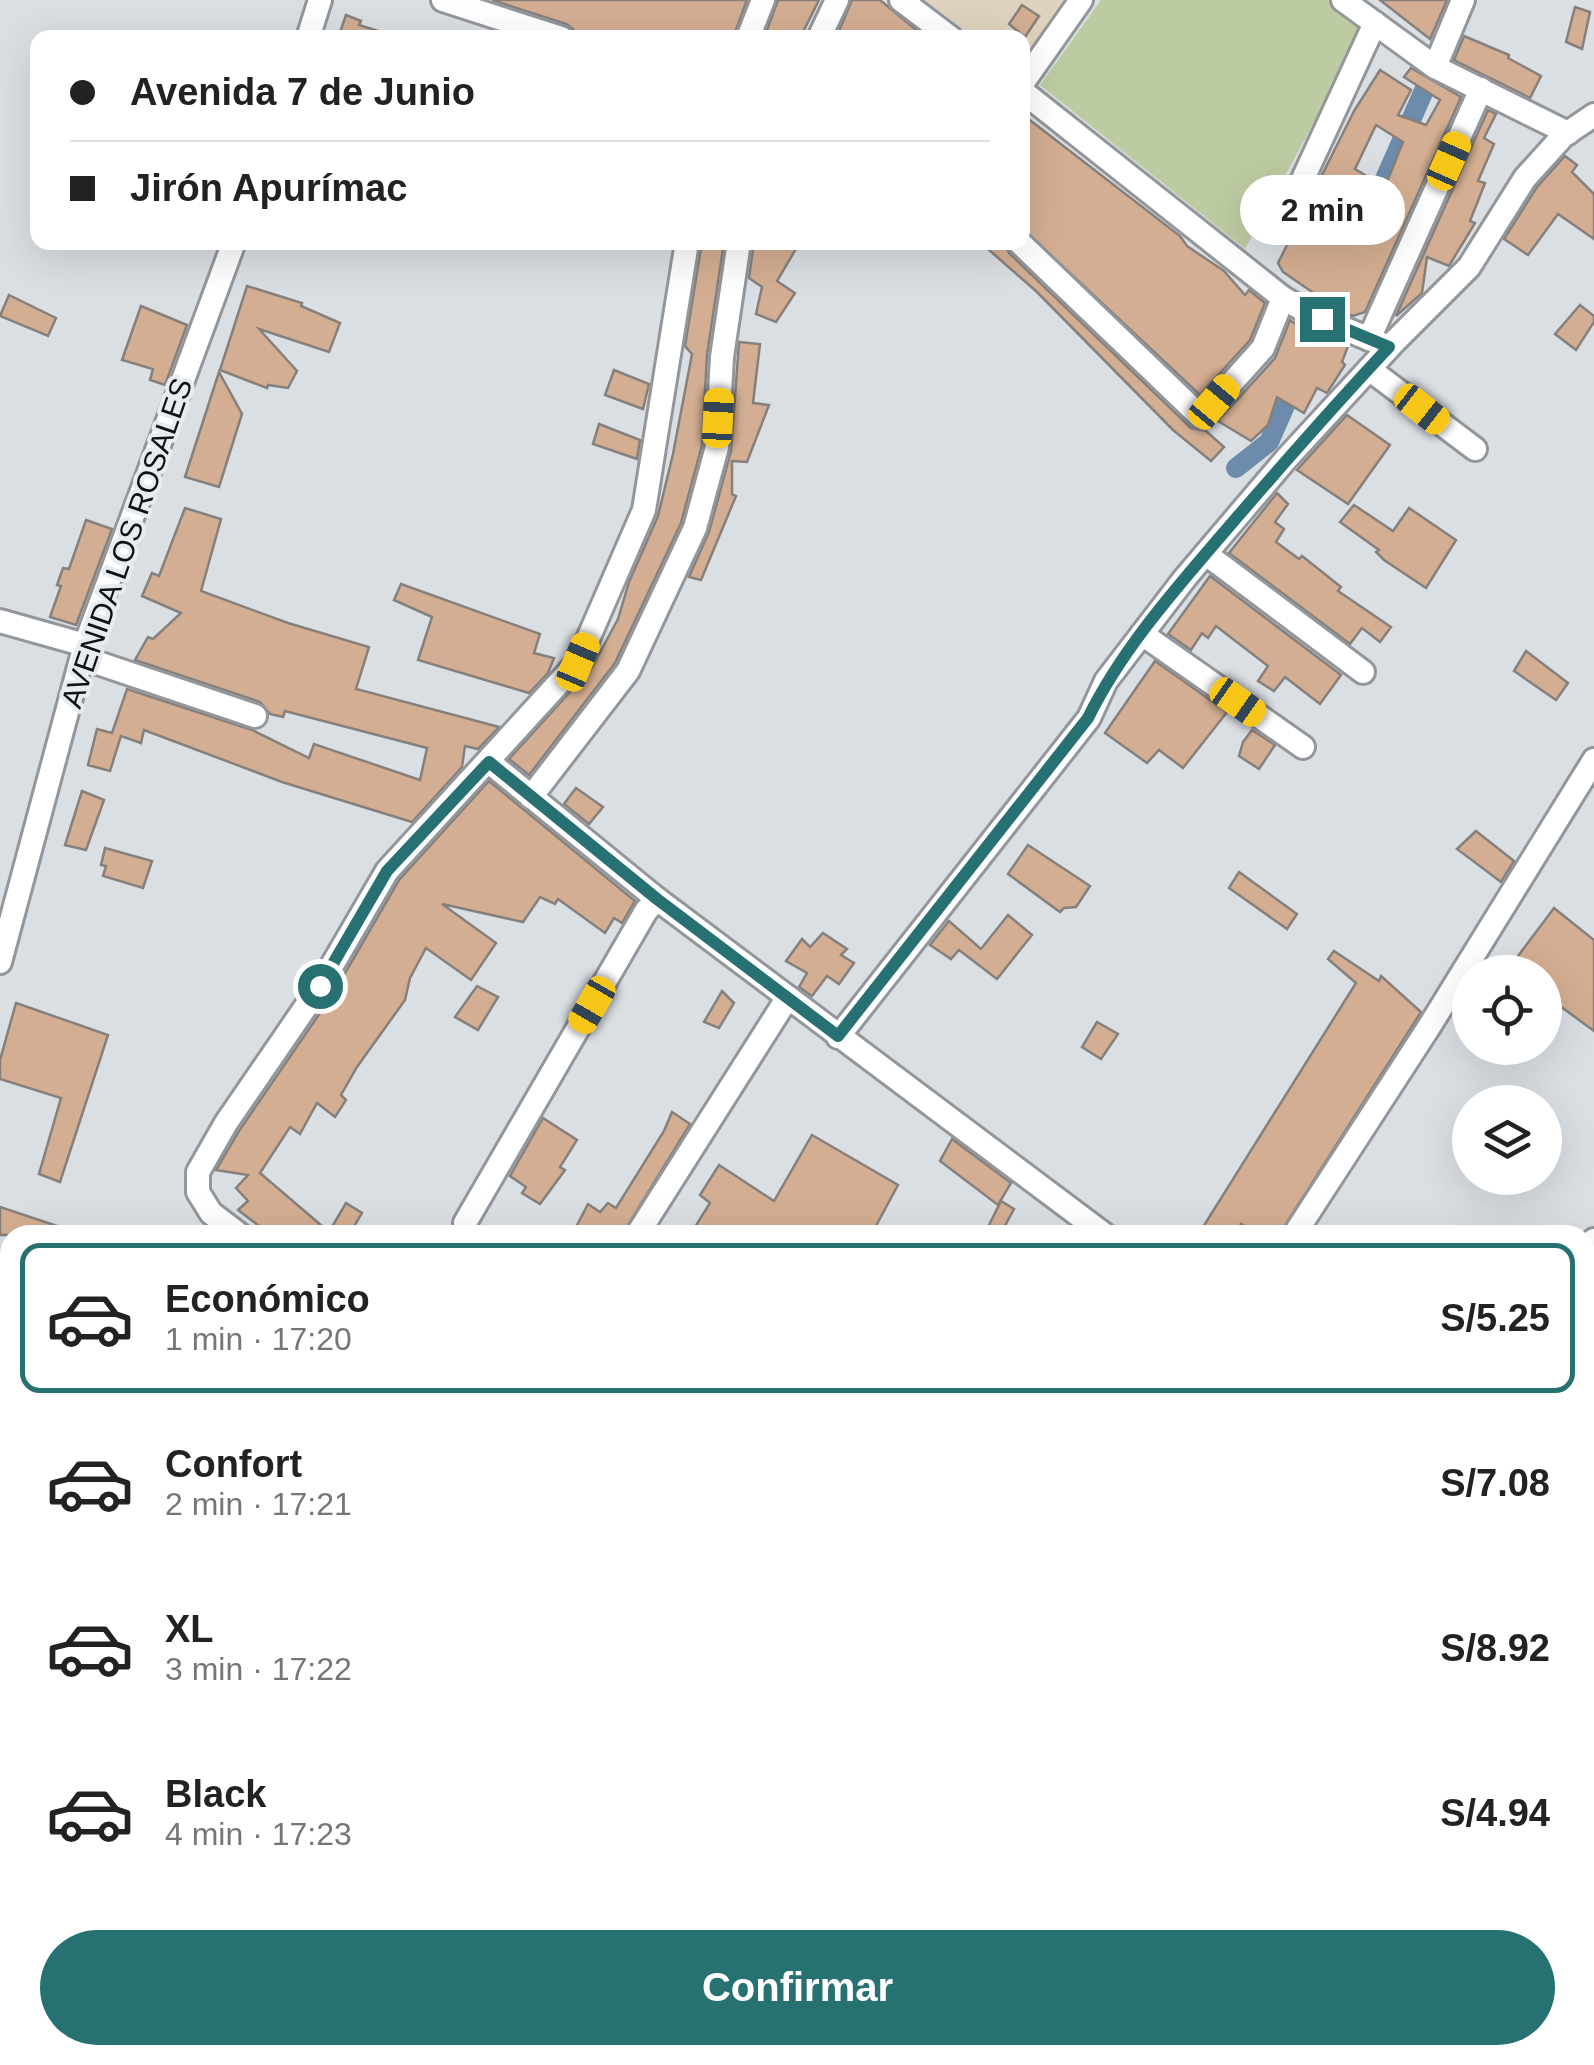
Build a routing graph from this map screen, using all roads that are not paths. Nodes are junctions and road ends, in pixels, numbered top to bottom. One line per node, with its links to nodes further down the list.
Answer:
1 (320, 0): 10 (street)
2 (443, 0): 11 (street)
3 (763, 0): 12 (street)
4 (837, 0): 13 (street)
5 (901, 0): 14 (street)
6 (1081, 0): 16 (street)
7 (1344, 0): 9 (street)
8 (1463, 0): 15 (street)
9 (1375, 23): 15 (street); 21 (street)
10 (311, 30)
11 (536, 30)
12 (751, 30)
13 (823, 30)
14 (940, 30)
15 (1435, 66): 17 (street)
16 (1030, 75)
17 (1481, 90): 20 (street); 27 (street)
18 (1030, 93): 26 (street)
19 (1594, 115): 20 (street)
20 (1568, 132): 27 (street)
21 (1284, 220)
22 (231, 250): 33 (street, AVENIDA LOS ROSALES)
23 (685, 250): 38 (street)
24 (739, 250): 39 (street)
25 (1027, 250): 26 (street)
26 (1283, 298): 27 (street)
27 (1379, 343): 28 (street)
28 (1369, 368): 29 (street); 30 (street)
29 (1474, 449)
30 (1206, 554): 32 (street); 34 (street)
31 (0, 621): 33 (street)
32 (1142, 634): 36 (street); 43 (street)
33 (84, 652): 35 (street); 41 (street, AVENIDA LOS ROSALES)
34 (1363, 672)
35 (255, 716)
36 (1302, 747)
37 (1594, 760): 48 (street)
38 (489, 762): 39 (street); 45 (street)
39 (531, 798): 40 (street)
40 (657, 899): 42 (street); 44 (street)
41 (0, 962)
42 (788, 997): 43 (street); 46 (street)
43 (838, 1036): 47 (street)
44 (464, 1223)
45 (227, 1225)
46 (644, 1225)
47 (1092, 1225)
48 (1301, 1225)

